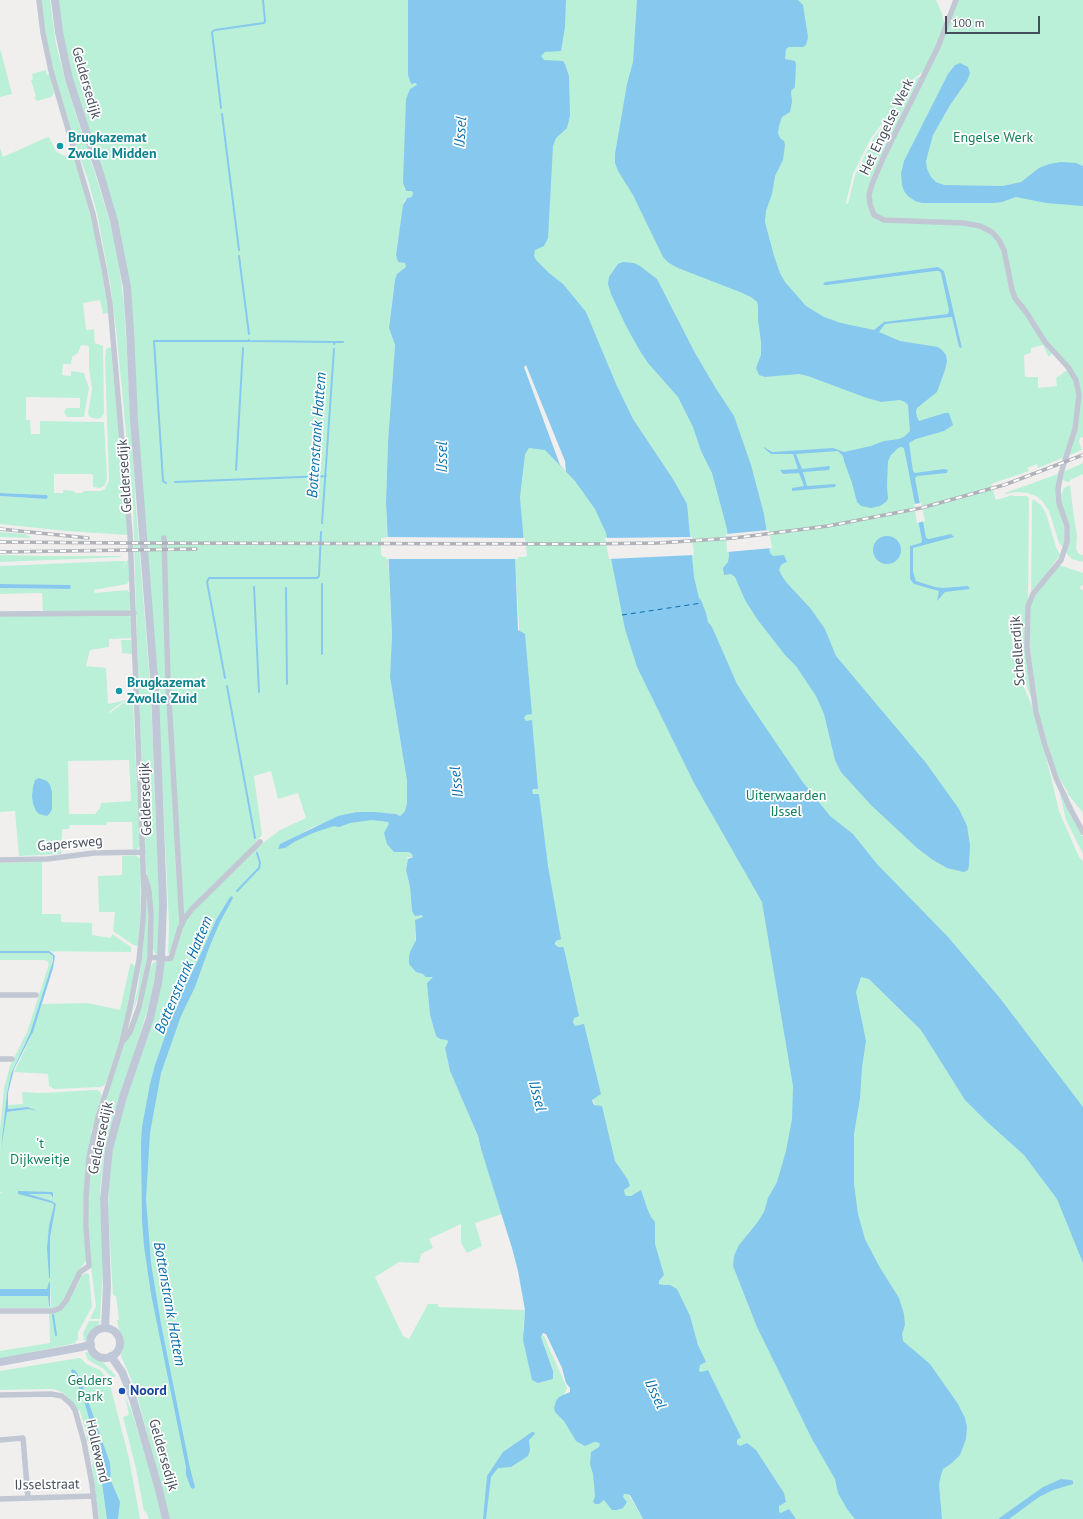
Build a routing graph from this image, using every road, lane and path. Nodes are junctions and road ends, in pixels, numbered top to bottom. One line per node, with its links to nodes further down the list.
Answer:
1 (39, 0): 6 (street, Geldersedijk)
2 (55, 0): 15 (main road, Geldersedijk)
3 (956, 0): 4 (street, Het Engelse Werk)
4 (1061, 472): 8 (street, Schellerdijk)
5 (164, 538): 13 (street, Geldersedijk)
6 (134, 613): 7 (street); 10 (street, Geldersedijk)
7 (0, 614)
8 (1083, 832)
9 (260, 842): 13 (street, Geldersedijk)
10 (143, 852): 11 (street, Gapersweg); 12 (street, Geldersedijk)
11 (0, 860)
12 (144, 874): 14 (street, Geldersedijk); 18 (street, Geldersedijk)
13 (182, 924): 15 (street, Geldersedijk)
14 (150, 957): 15 (street); 18 (street, Geldersedijk)
15 (161, 959): 22 (main road, Geldersedijk)
16 (0, 995): 17 (street)
17 (36, 996)
18 (122, 1042): 21 (street, Geldersedijk)
19 (0, 1059): 20 (street)
20 (12, 1059)
21 (0, 1311)
22 (105, 1328): 23 (main road); 24 (main road)
23 (91, 1344): 24 (main road); 25 (main road)
24 (111, 1356): 32 (main road, Geldersedijk)
25 (0, 1362)
26 (0, 1395): 28 (street, Hollewand)
27 (0, 1440): 29 (street)
28 (94, 1496): 29 (street, IJsselstraat); 31 (street, Hollewand)
29 (28, 1498): 30 (street, IJsselstraat)
30 (0, 1499)
31 (96, 1519)
32 (166, 1519)

